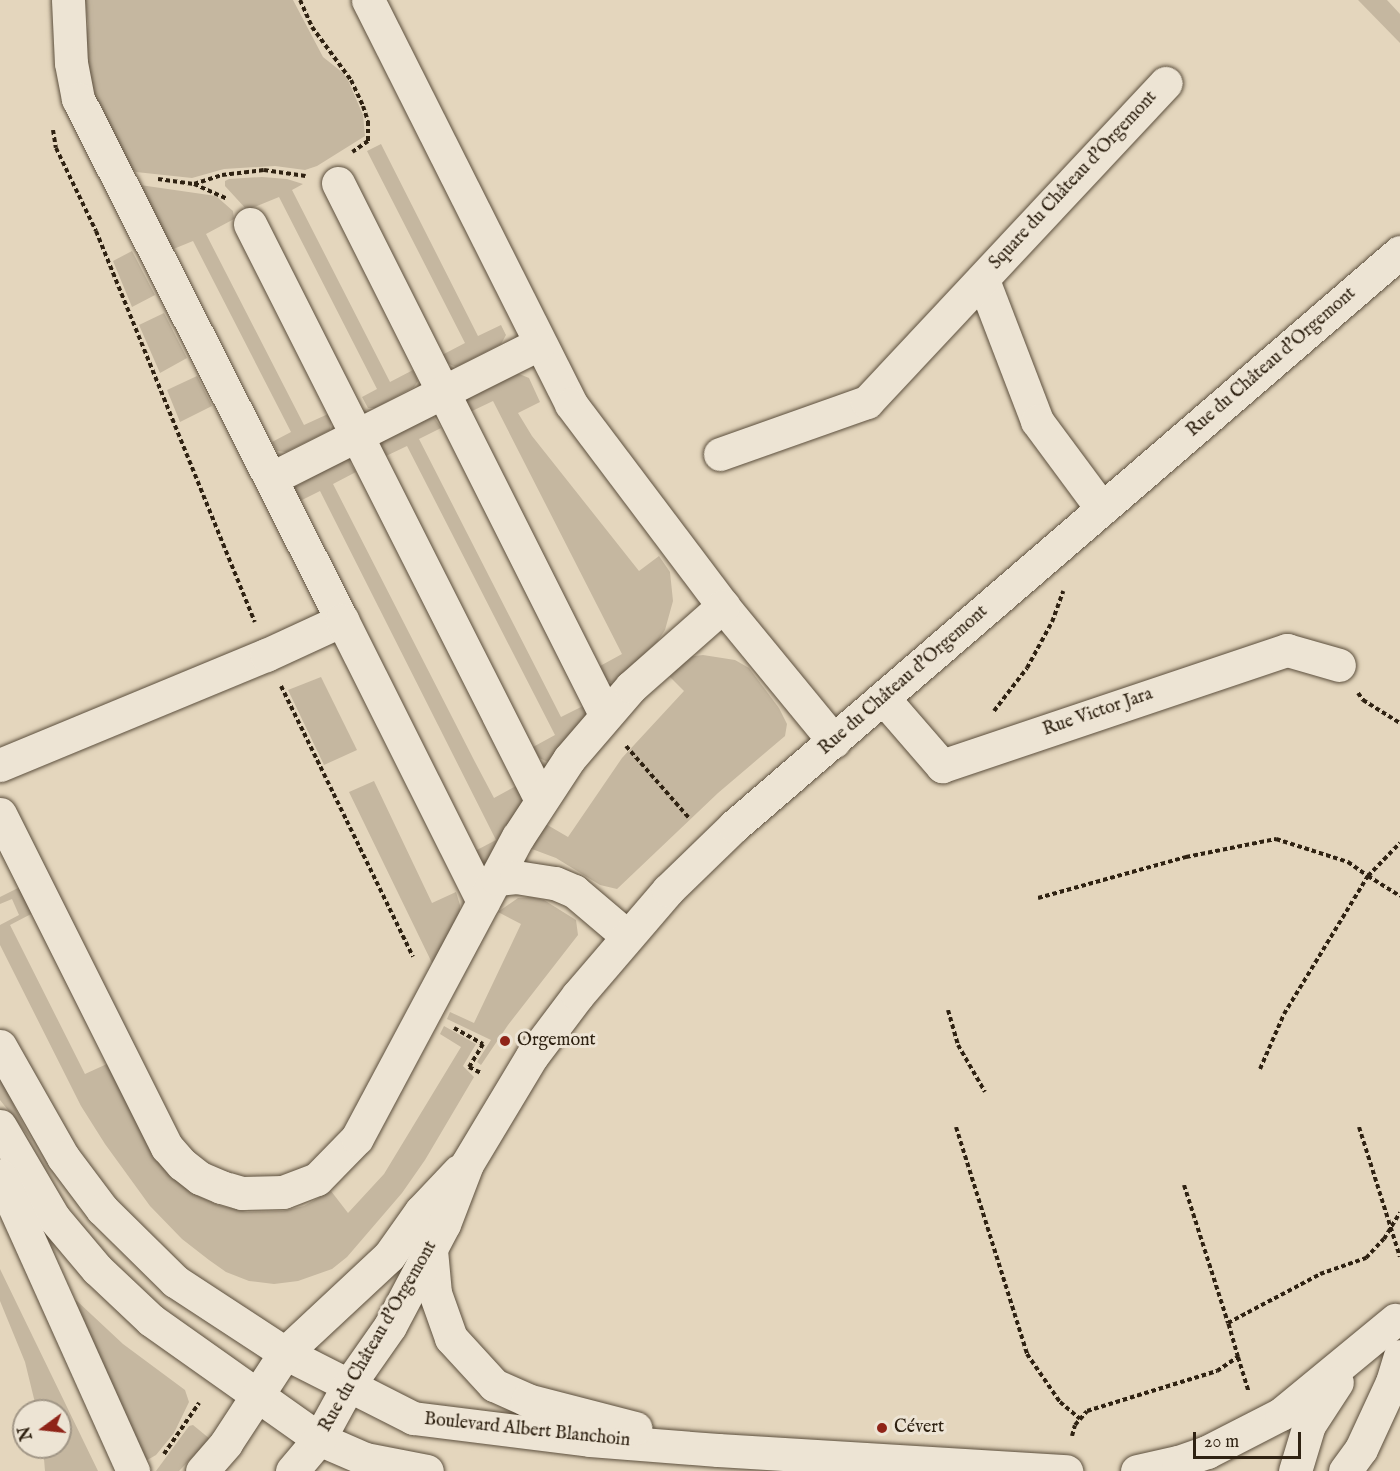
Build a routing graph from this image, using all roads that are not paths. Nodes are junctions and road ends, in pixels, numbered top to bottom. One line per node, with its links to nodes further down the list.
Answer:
1 (68, 0): 12 (street)
2 (368, 0): 8 (street)
3 (1166, 83): 7 (street, Square du Château d'Orgemont)
4 (331, 171): 9 (street)
5 (250, 224): 10 (street)
6 (1400, 252): 13 (street, Rue du Château d'Orgemont)
7 (983, 280): 11 (street, Square du Château d'Orgemont); 13 (street, Square du Château d'Orgemont)
8 (538, 344): 9 (street); 14 (street)
9 (443, 392): 10 (street); 18 (street)
10 (356, 436): 12 (street); 21 (street)
11 (720, 453)
12 (272, 478): 15 (street)
13 (1102, 510): 17 (street, Rue du Château d'Orgemont)
14 (723, 606): 18 (street); 19 (street)
15 (342, 620): 20 (street); 23 (street)
16 (1339, 665): 17 (street, Rue Victor Jara)
17 (884, 699): 19 (street, Rue du Château d'Orgemont)
18 (602, 717): 21 (street)
19 (834, 741): 24 (street, Rue du Château d'Orgemont)
20 (0, 765)
21 (541, 801): 23 (street)
22 (0, 814): 23 (street)
23 (490, 891): 24 (street)
24 (627, 936): 27 (street, Rue du Château d'Orgemont)
25 (0, 1046): 31 (street, Boulevard Albert Blanchoin)
26 (0, 1126): 34 (street)
27 (467, 1164): 29 (street, Rue du Château d'Orgemont); 31 (street, Rue du Château d'Orgemont)
28 (0, 1175): 38 (street)
29 (431, 1250): 33 (street, Rue du Château d'Orgemont); 36 (street)
30 (1397, 1318): 42 (street); 43 (street)
31 (285, 1353): 33 (street, Boulevard Albert Blanchoin); 34 (street, Rue du Château d'Orgemont)
32 (1400, 1356): 44 (street)
33 (348, 1386): 35 (street, Rue du Château d'Orgemont); 36 (street, Boulevard Albert Blanchoin)
34 (255, 1396): 35 (street); 39 (street, Rue du Château d'Orgemont)
35 (319, 1439): 40 (street, Rue du Château d'Orgemont); 41 (street)
36 (718, 1450): 37 (street, Boulevard Albert Blanchoin)
37 (1068, 1458)
38 (146, 1467)
39 (202, 1471)
40 (292, 1471)
41 (427, 1471)
42 (1137, 1471)
43 (1295, 1471)
44 (1345, 1471)

